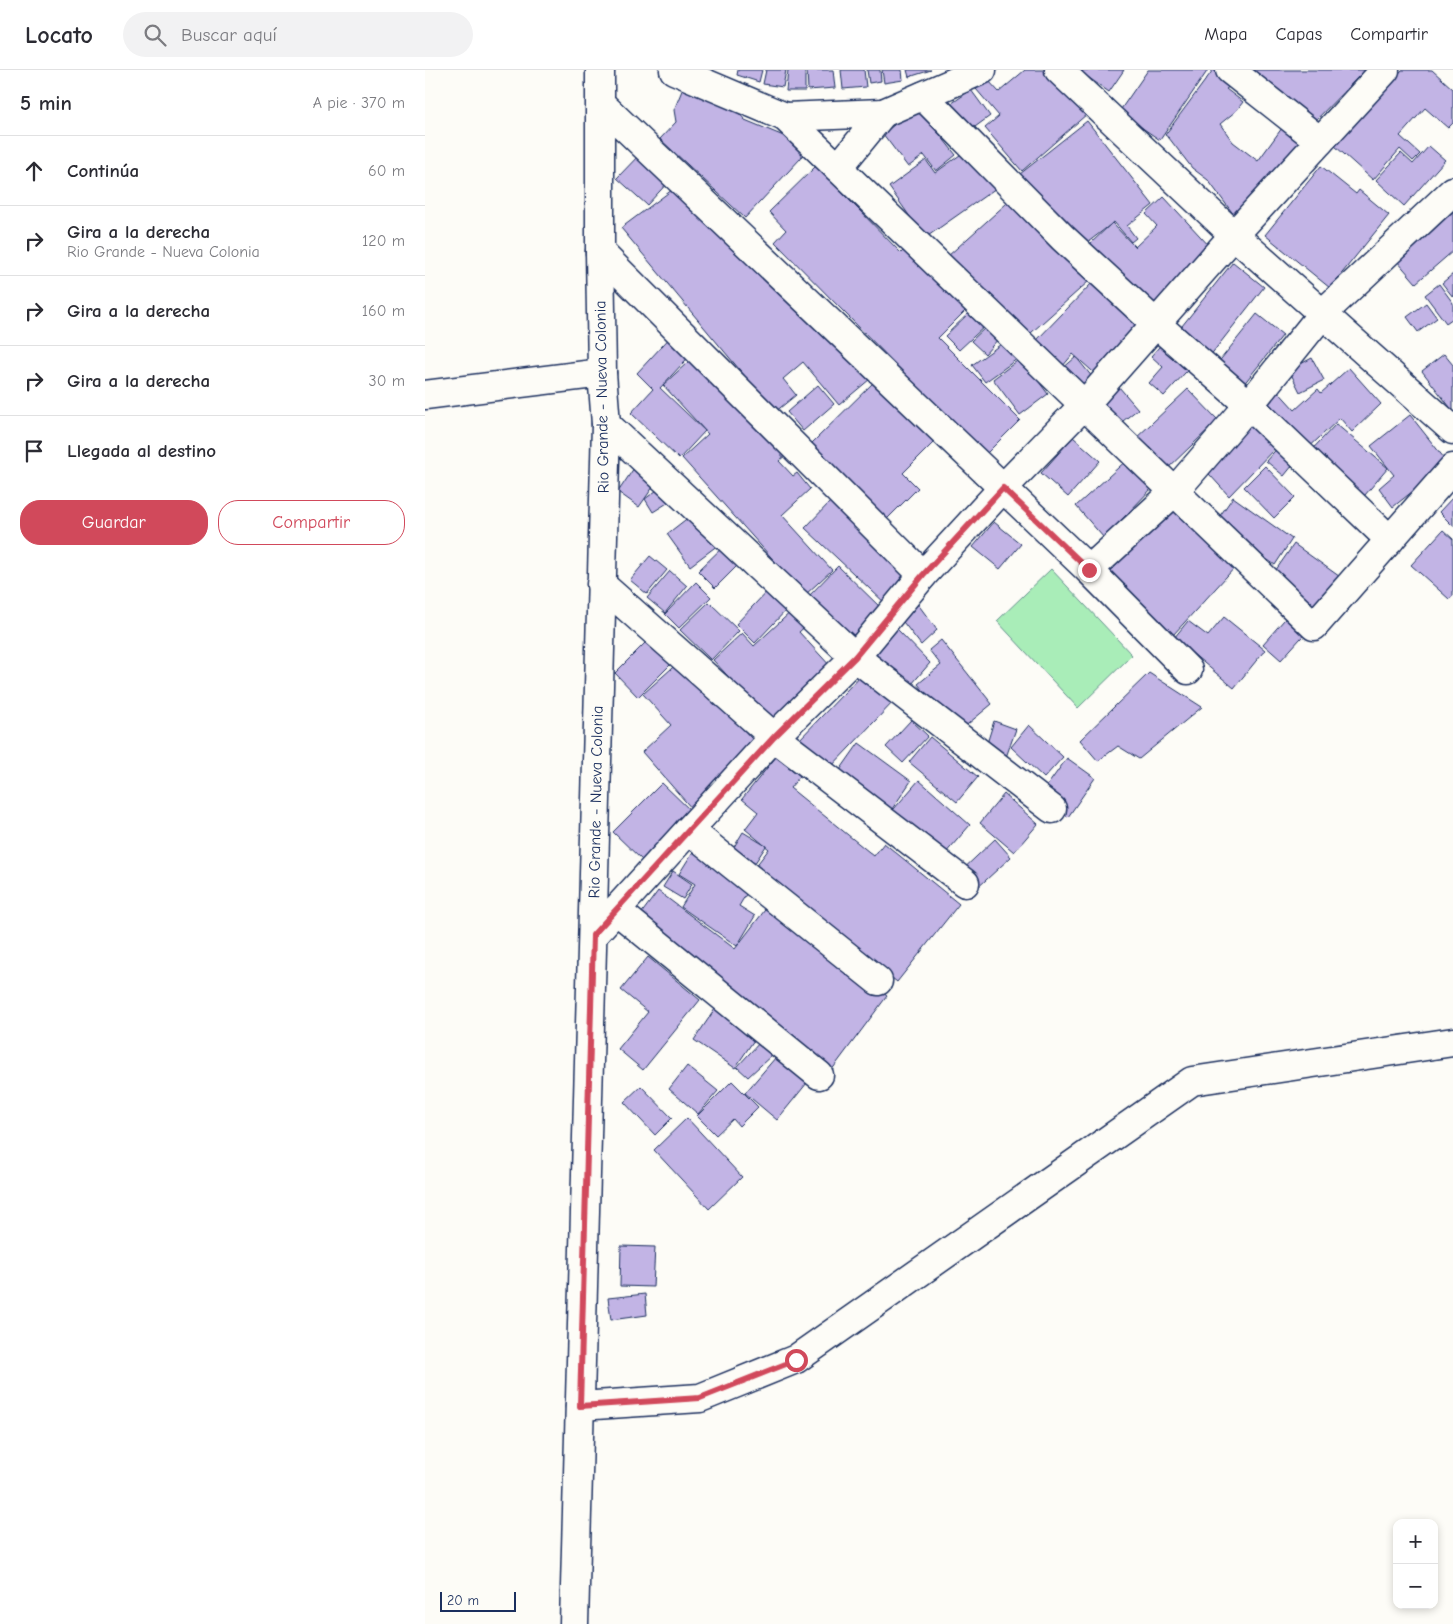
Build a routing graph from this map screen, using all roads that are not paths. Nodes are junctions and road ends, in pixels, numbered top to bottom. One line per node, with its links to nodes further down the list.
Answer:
1 (600, 70): 8 (street, Rio Grande - Nueva Colonia)
2 (674, 70): 10 (street)
3 (982, 70): 7 (street)
4 (1059, 70): 14 (street)
5 (1229, 70): 11 (street)
6 (1385, 70): 11 (street)
7 (923, 96): 9 (street); 17 (street)
8 (601, 104): 15 (street, Rio Grande - Nueva Colonia); 25 (street)
9 (883, 113): 10 (street); 12 (street)
10 (785, 118): 12 (street)
11 (1320, 141): 14 (street)
12 (838, 168): 20 (street)
13 (1453, 192): 16 (street)
14 (1234, 235): 16 (street); 17 (street)
15 (600, 252): 18 (street, Rio Grande - Nueva Colonia); 29 (street)
16 (1323, 313): 21 (street); 23 (street)
17 (1155, 323): 20 (street); 21 (street)
18 (602, 374): 19 (street); 22 (street, Rio Grande - Nueva Colonia)
19 (425, 395)
20 (1085, 404): 25 (street); 26 (street)
21 (1249, 405): 26 (street); 27 (street)
22 (606, 424): 30 (street, Rio Grande - Nueva Colonia); 31 (street)
23 (1453, 430)
24 (1453, 468): 27 (street)
25 (1003, 488): 28 (street); 29 (street)
26 (1174, 492): 27 (street); 28 (street)
27 (1390, 540)
28 (1089, 570): 32 (street)
29 (923, 575): 31 (street)
30 (601, 584): 33 (street); 38 (street, Rio Grande - Nueva Colonia)
31 (855, 657): 33 (street); 34 (street)
32 (1187, 670)
33 (774, 737): 35 (street); 36 (street)
34 (1053, 808)
35 (689, 830): 37 (street); 39 (street)
36 (965, 883)
37 (616, 910): 38 (street); 41 (street)
38 (593, 935): 42 (street, Rio Grande - Nueva Colonia)
39 (878, 981)
40 (1453, 1042): 42 (street)
41 (819, 1075)
42 (580, 1406): 43 (street, Rio Grande - Nueva Colonia)
43 (574, 1624)

